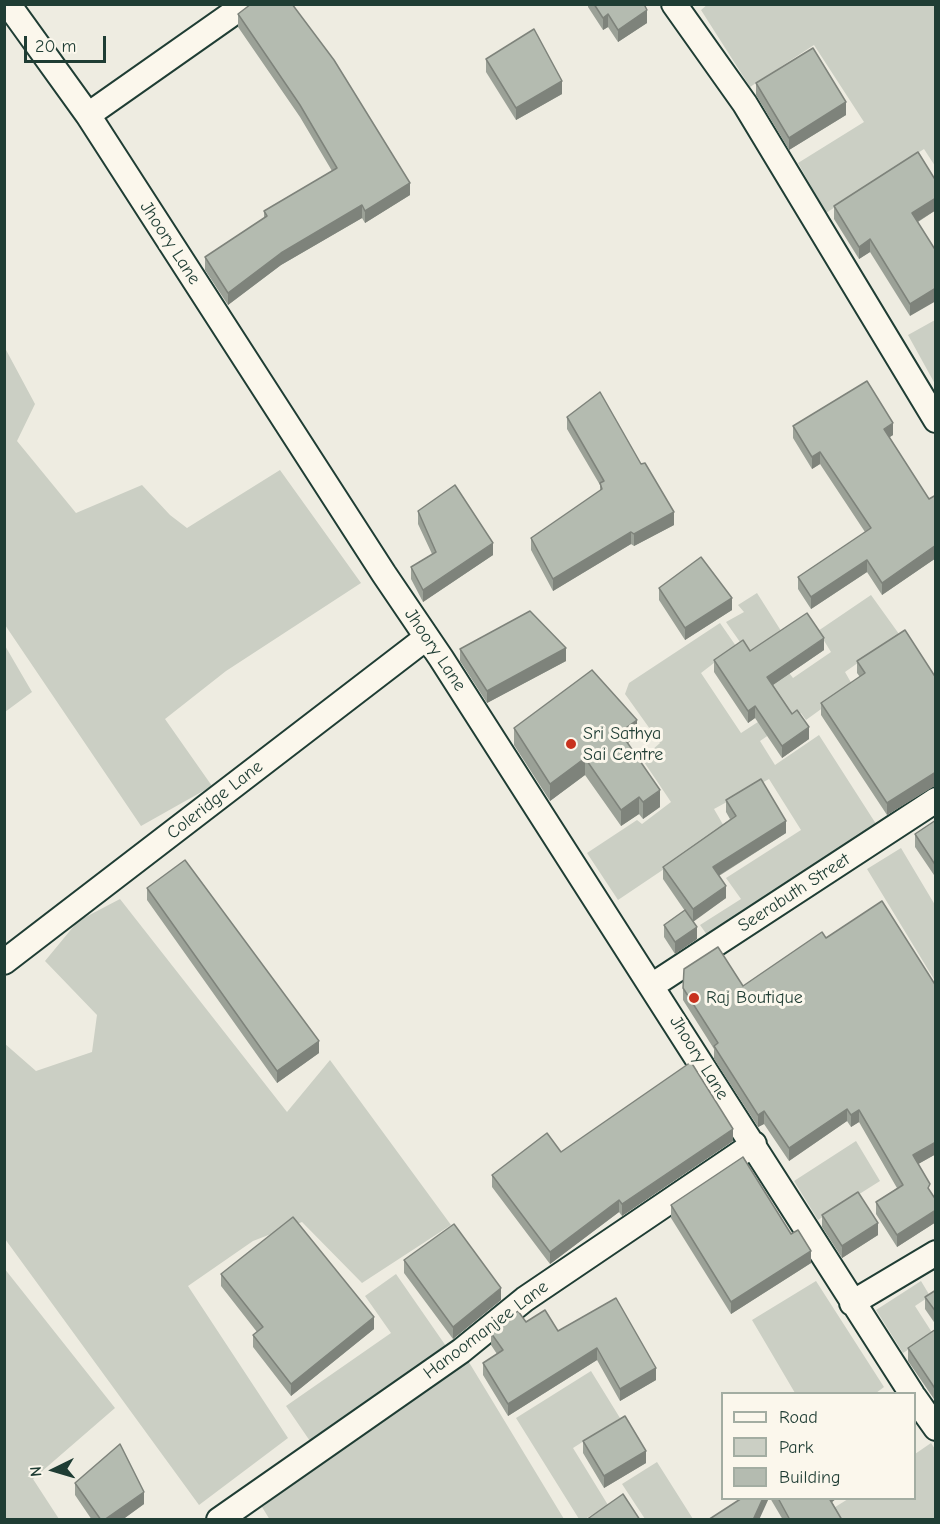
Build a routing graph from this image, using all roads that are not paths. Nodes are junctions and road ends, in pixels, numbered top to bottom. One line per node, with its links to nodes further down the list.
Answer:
1 (8, 4): 4 (street, Jhoory Lane)
2 (246, 4): 4 (street)
3 (674, 4): 5 (street)
4 (88, 115): 6 (street, Jhoory Lane)
5 (936, 420)
6 (426, 638): 8 (street, Coleridge Lane); 9 (street, Jhoory Lane)
7 (936, 800): 9 (street, Seerabuth Street)
8 (4, 962)
9 (653, 985): 10 (street, Jhoory Lane)
10 (754, 1144): 12 (street, Jhoory Lane); 16 (street, Hanoomanjee Lane)
11 (936, 1253): 12 (street)
12 (852, 1303): 13 (street, Jhoory Lane)
13 (911, 1392)
14 (916, 1399): 15 (street, Jhoory Lane)
15 (936, 1428)
16 (219, 1520)

